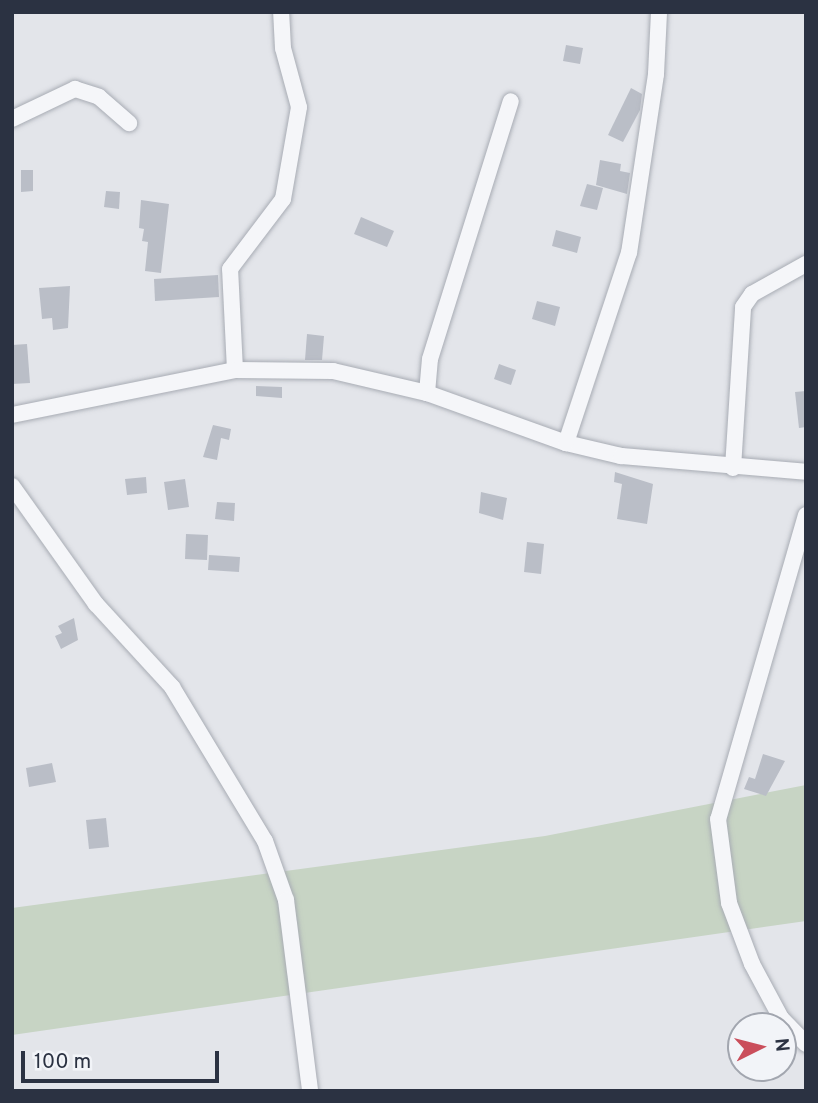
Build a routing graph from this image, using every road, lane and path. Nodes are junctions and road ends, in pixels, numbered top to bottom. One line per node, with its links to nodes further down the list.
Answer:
1 (281, 12): 7 (street)
2 (659, 12): 10 (street)
3 (511, 101): 8 (street)
4 (12, 119): 5 (street)
5 (129, 123)
6 (806, 264): 11 (street)
7 (235, 370): 8 (street); 9 (street)
8 (427, 393): 10 (street)
9 (12, 415)
10 (566, 443): 11 (street)
11 (733, 468): 12 (street)
12 (806, 472)
13 (12, 486): 16 (street)
14 (806, 515): 15 (street)
15 (806, 1044)
16 (310, 1091)

